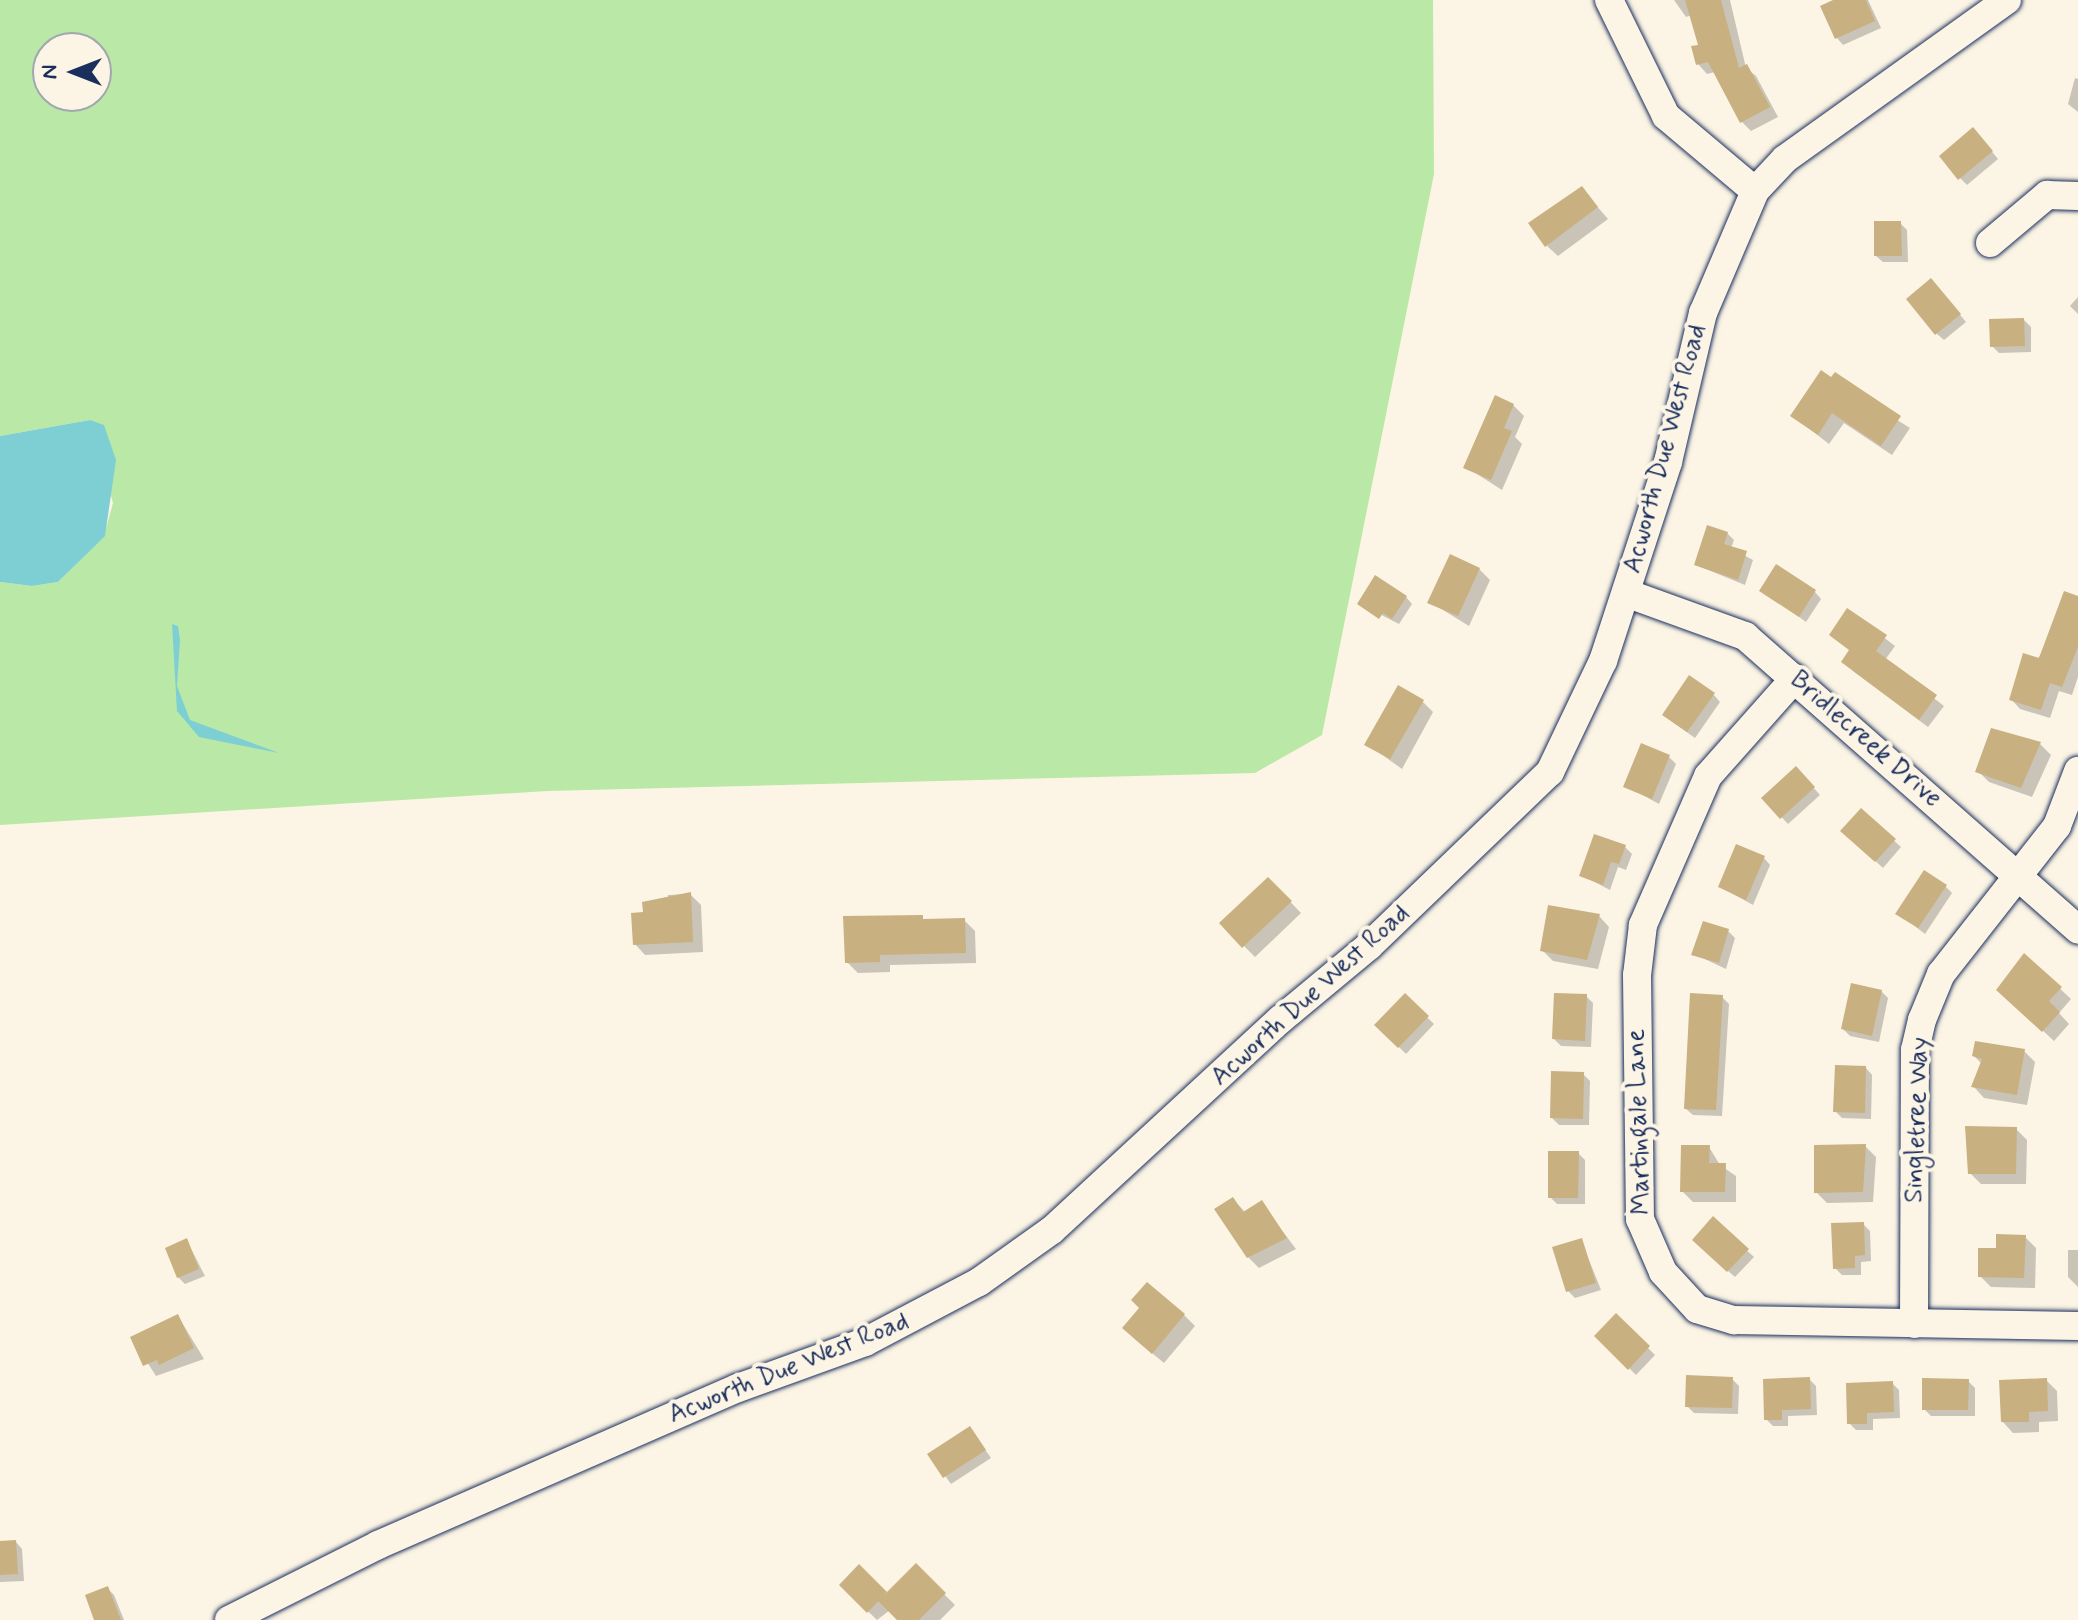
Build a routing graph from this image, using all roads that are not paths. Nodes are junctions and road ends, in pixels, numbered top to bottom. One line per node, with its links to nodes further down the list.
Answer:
1 (1609, 0): 3 (street)
2 (2007, 0): 3 (street, Acworth Due West Road)
3 (1755, 191): 6 (street, Acworth Due West Road)
4 (2078, 196): 5 (street)
5 (1990, 243)
6 (1626, 593): 7 (street, Bridlecreek Drive); 13 (street, Acworth Due West Road)
7 (1795, 678): 9 (street, Bridlecreek Drive); 11 (street, Martingale Lane)
8 (2078, 771): 9 (street, Singletree Way)
9 (2021, 878): 10 (street, Bridlecreek Drive); 11 (street, Singletree Way)
10 (2078, 930)
11 (1914, 1324): 12 (street, Martingale Lane)
12 (2078, 1326)
13 (229, 1620)

